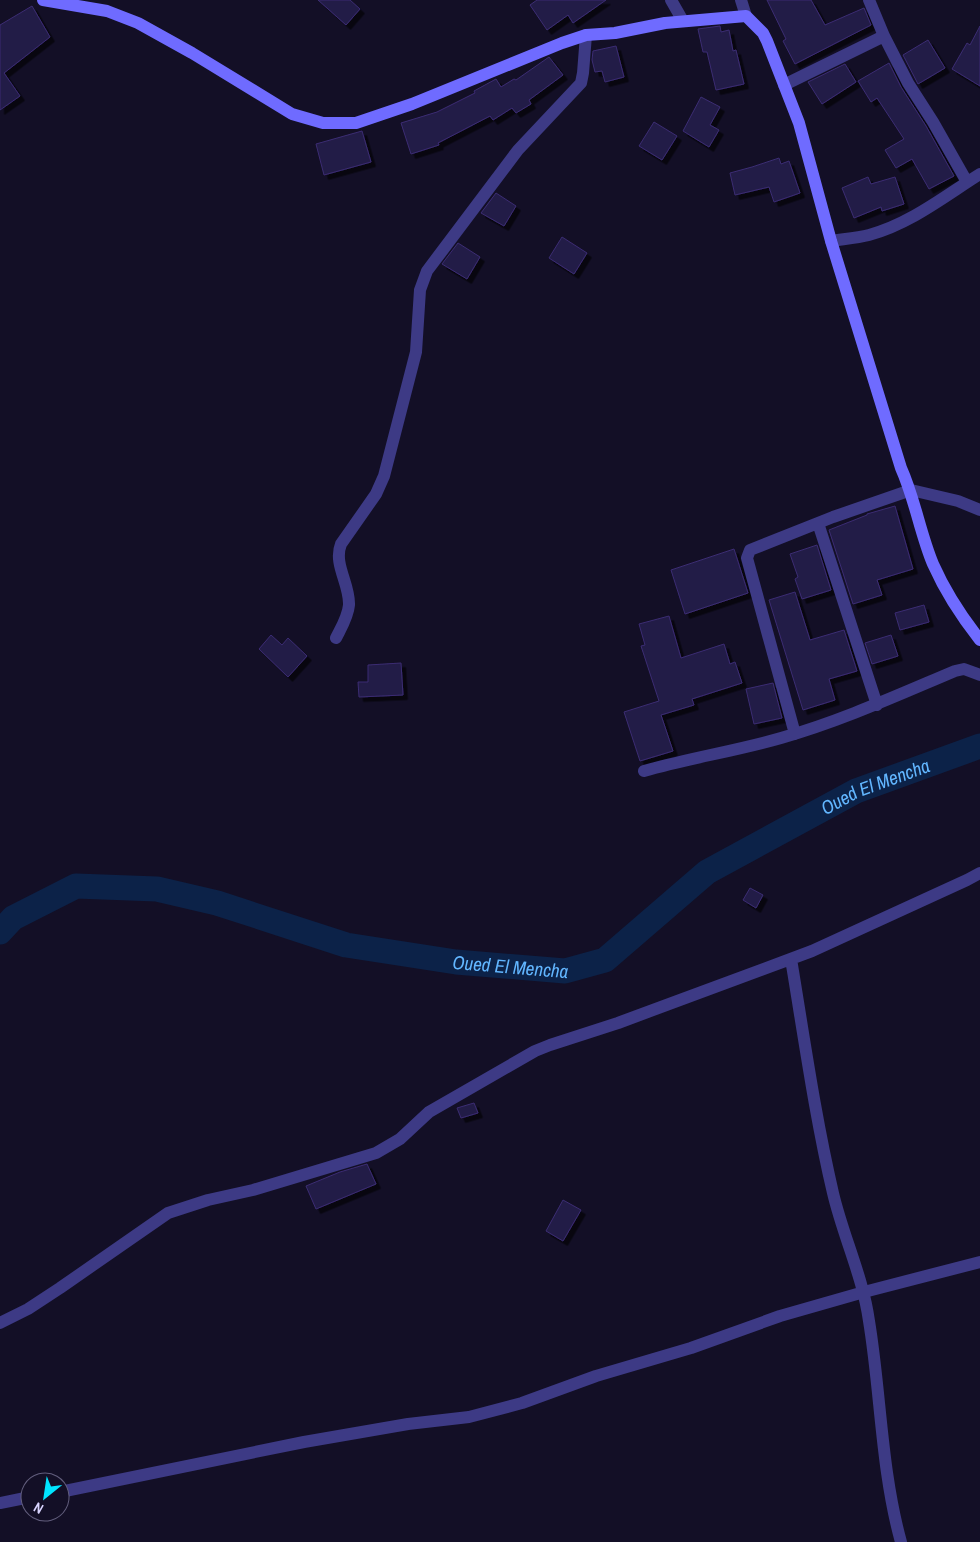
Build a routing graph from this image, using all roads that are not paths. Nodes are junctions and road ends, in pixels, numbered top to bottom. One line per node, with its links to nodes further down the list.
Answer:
1 (43, 0): 7 (main road)
2 (671, 0): 6 (street)
3 (740, 0): 5 (street)
4 (869, 0): 8 (street)
5 (746, 16): 6 (main road); 9 (main road)
6 (682, 21): 7 (main road)
7 (586, 35): 16 (street)
8 (884, 36): 9 (street); 11 (street)
9 (784, 85): 12 (main road)
10 (980, 174): 11 (street)
11 (968, 182): 12 (street)
12 (831, 241): 13 (main road)
13 (911, 490): 14 (street); 15 (street); 17 (main road)
14 (980, 510)
15 (818, 523): 19 (street); 20 (street)
16 (336, 638)
17 (980, 640)
18 (980, 675): 19 (street)
19 (877, 705): 20 (street)
20 (795, 734): 21 (street)
21 (644, 771)
22 (980, 872): 23 (street)
23 (791, 959): 25 (street); 26 (street)
24 (980, 1262): 25 (street)
25 (864, 1292): 27 (street); 30 (street)
26 (0, 1323)
27 (70, 1490)
28 (20, 1499): 29 (street)
29 (0, 1503)
30 (901, 1542)

